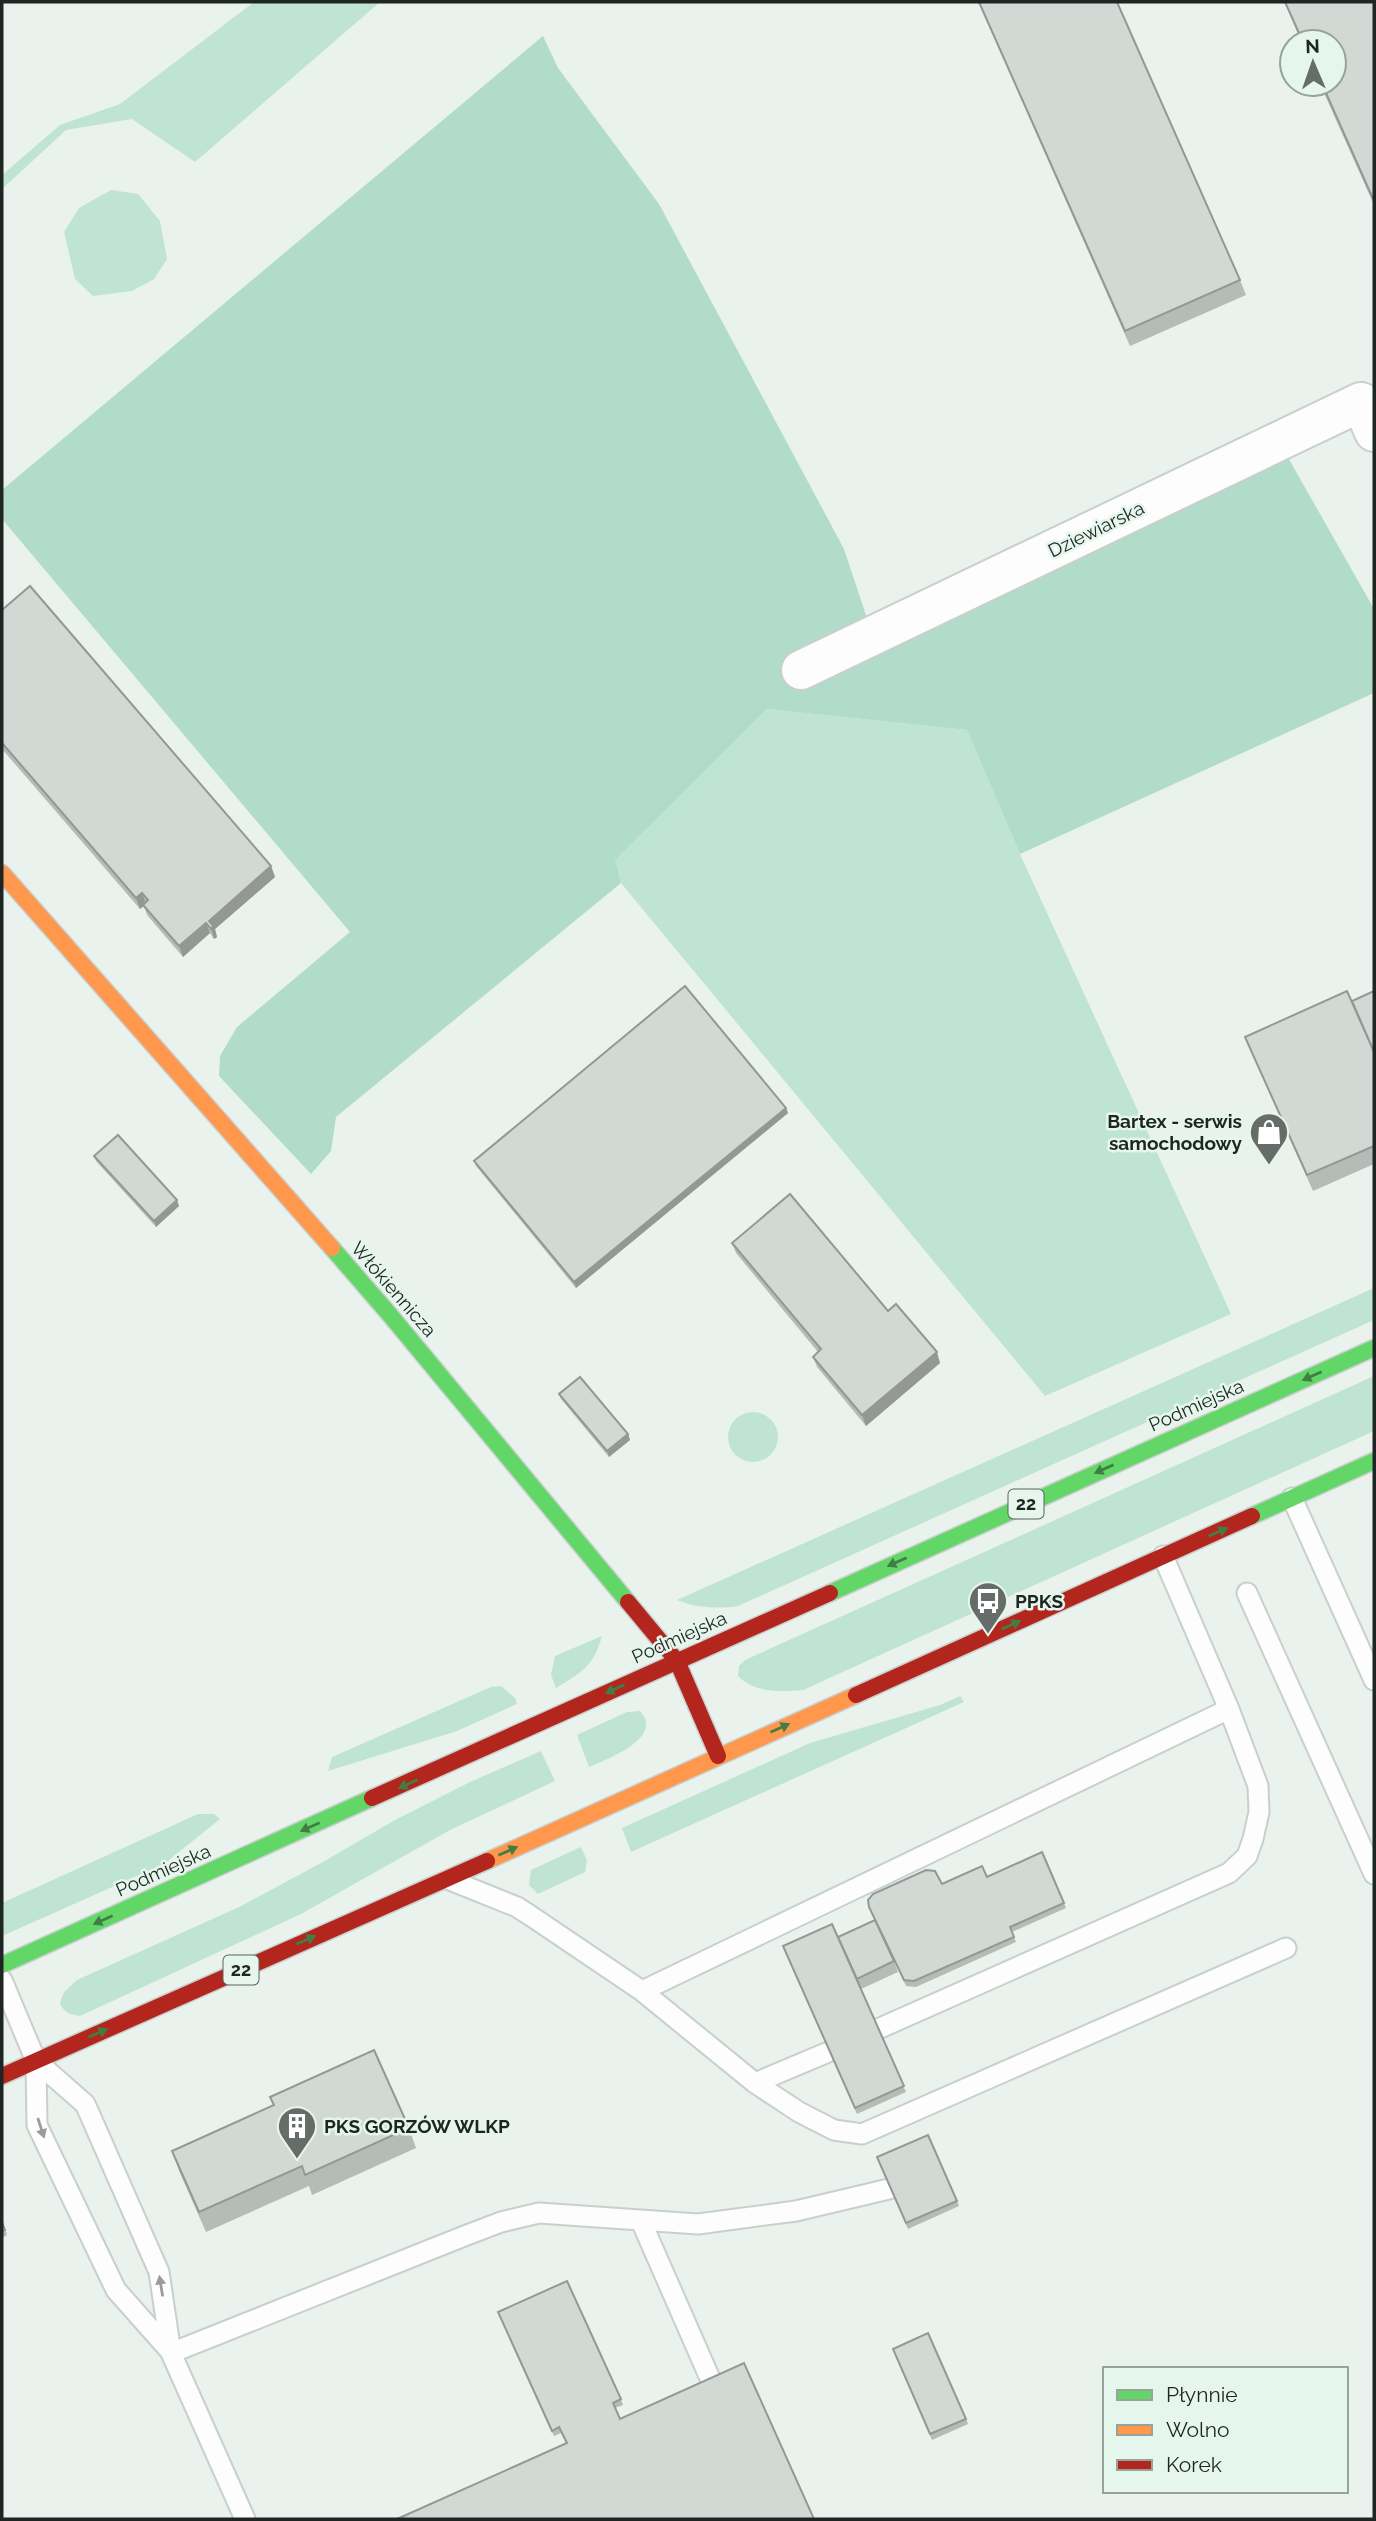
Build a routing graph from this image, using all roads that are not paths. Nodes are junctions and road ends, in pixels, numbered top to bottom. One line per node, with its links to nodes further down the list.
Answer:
1 (1374, 432): 2 (street, Dziewiarska)
2 (801, 670)
3 (2, 873): 9 (main road, Włókiennicza)
4 (1374, 1348): 9 (main road, Podmiejska / 22, one-way to 9)
5 (1374, 1461): 6 (main road, 22)
6 (1292, 1498): 7 (main road, 22, one-way to 6); 10 (lane)
7 (1164, 1556): 11 (lane); 12 (main road, 22, one-way to 7)
8 (1247, 1593): 13 (lane)
9 (677, 1661): 12 (main road, Włókiennicza); 16 (main road, Podmiejska / 22, one-way to 16)
10 (1374, 1679)
11 (1229, 1709): 18 (lane); 19 (lane)
12 (718, 1756): 14 (main road, 22, one-way to 12)
13 (1374, 1874)
14 (446, 1878): 18 (lane); 21 (main road, 22, one-way to 14)
15 (1286, 1948): 23 (lane)
16 (2, 1965)
17 (2, 1980): 21 (lane)
18 (642, 1991): 23 (lane)
19 (878, 2029)
20 (827, 2053): 23 (lane)
21 (36, 2061): 22 (main road, 22); 26 (lane, one-way to 26); 26 (lane, one-way to 21)
22 (2, 2076)
23 (755, 2083)
24 (888, 2189): 25 (lane)
25 (641, 2221): 26 (lane); 27 (lane)
26 (171, 2353): 28 (lane)
27 (712, 2383)
28 (245, 2519)

